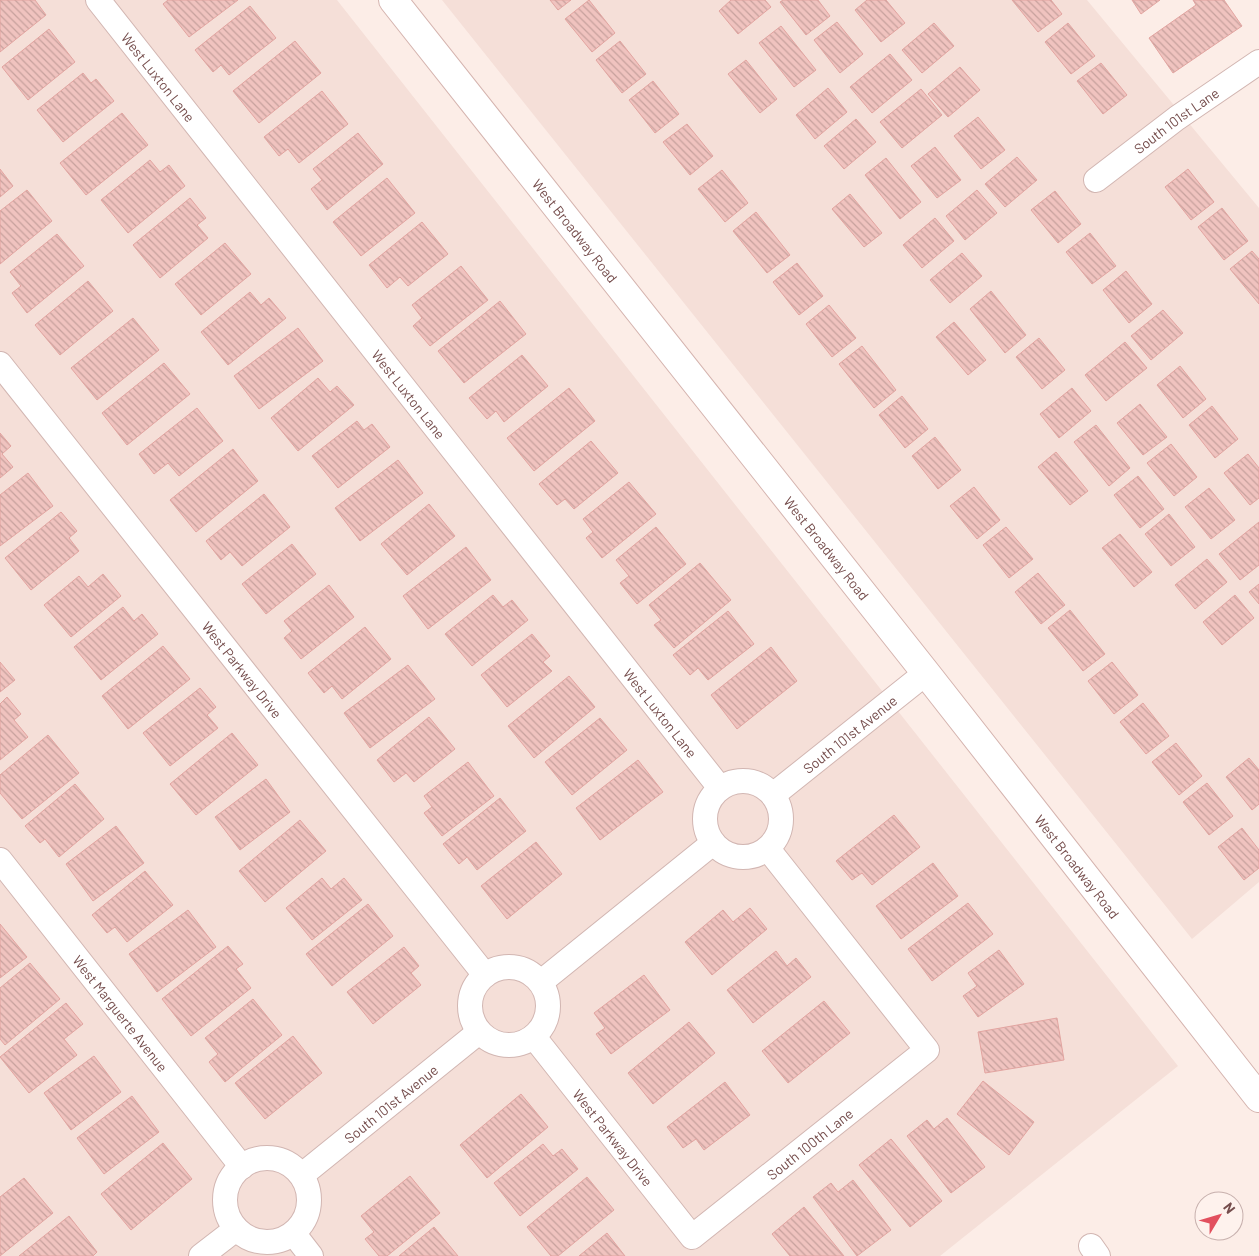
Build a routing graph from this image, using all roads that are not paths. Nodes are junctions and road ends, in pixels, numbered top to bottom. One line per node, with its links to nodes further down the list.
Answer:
1 (98, 0): 7 (street, West Luxton Lane)
2 (393, 0): 6 (main road, West Broadway Road)
3 (1259, 62): 4 (street, South 101st Lane)
4 (1096, 180)
5 (0, 364): 12 (street, West Parkway Drive)
6 (926, 673): 8 (street, South 101st Avenue); 16 (main road, West Broadway Road)
7 (720, 788): 8 (street); 9 (street)
8 (773, 795): 10 (street)
9 (713, 843): 10 (street); 13 (street)
10 (768, 849): 21 (street, South 100th Lane)
11 (0, 860): 17 (street, West Marguerte Avenue)
12 (485, 975): 13 (street); 14 (street)
13 (540, 982): 15 (street)
14 (479, 1032): 15 (street); 18 (street, South 101st Avenue)
15 (534, 1037): 21 (street, West Parkway Drive)
16 (1259, 1098)
17 (242, 1167): 18 (street); 19 (street)
18 (302, 1175): 20 (street)
19 (236, 1229): 20 (street); 22 (street)
20 (294, 1234): 23 (street)
21 (692, 1237)
22 (201, 1256)
23 (312, 1256)

